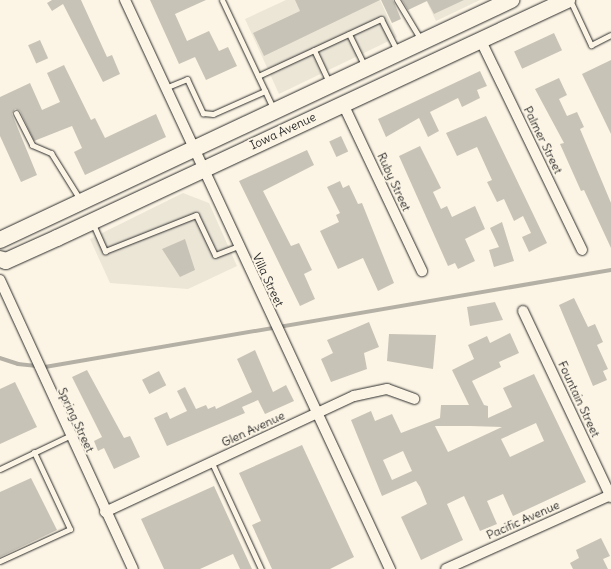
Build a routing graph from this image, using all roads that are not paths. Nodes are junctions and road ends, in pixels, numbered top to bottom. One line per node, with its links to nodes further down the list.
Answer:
1 (125, 0): 17 (street, Villa Street)
2 (222, 0): 15 (lane)
3 (397, 0): 11 (lane)
4 (510, 0): 7 (main road, Iowa Avenue)
5 (567, 0): 10 (main road, Iowa Avenue)
6 (570, 0): 9 (lane)
7 (490, 4): 11 (main road, Iowa Avenue)
8 (349, 34): 12 (lane); 13 (lane); 14 (lane)
9 (611, 35)
10 (481, 41): 19 (main road, Iowa Avenue); 28 (street, Palmer Street)
11 (422, 42): 13 (main road, Iowa Avenue)
12 (314, 50): 15 (lane); 16 (lane)
13 (398, 53): 14 (main road, Iowa Avenue)
14 (365, 68): 16 (main road, Iowa Avenue)
15 (258, 76): 18 (lane)
16 (330, 85): 20 (main road, Iowa Avenue)
17 (166, 88): 18 (lane); 22 (street, Villa Street)
18 (265, 91): 20 (lane)
19 (344, 104): 23 (main road, Iowa Avenue); 30 (street, Ruby Street)
20 (274, 111): 22 (main road, Iowa Avenue)
21 (16, 113): 24 (lane)
22 (193, 149): 23 (street, Villa Street); 24 (main road, Iowa Avenue)
23 (202, 168): 25 (main road, Iowa Avenue); 27 (street, Villa Street)
24 (81, 202): 26 (main road, Iowa Avenue)
25 (91, 222): 27 (lane); 29 (main road, Iowa Avenue)
26 (0, 240)
27 (238, 246): 34 (street, Villa Street)
28 (582, 250)
29 (0, 259)
30 (422, 271)
31 (0, 280): 35 (street, Spring Street)
32 (523, 311): 39 (street, Fountain Street)
33 (414, 399): 34 (street, Glen Avenue)
34 (318, 413): 37 (street, Glen Avenue); 44 (street, Villa Street)
35 (70, 436): 36 (lane); 40 (street, Spring Street)
36 (34, 452): 38 (lane); 41 (lane)
37 (212, 462): 40 (street, Glen Avenue); 43 (lane)
38 (0, 469)
39 (611, 496): 45 (street, Pacific Avenue)
40 (105, 512): 42 (street, Spring Street)
41 (0, 562)
42 (132, 569)
43 (262, 569)
44 (390, 569)
45 (446, 569)

